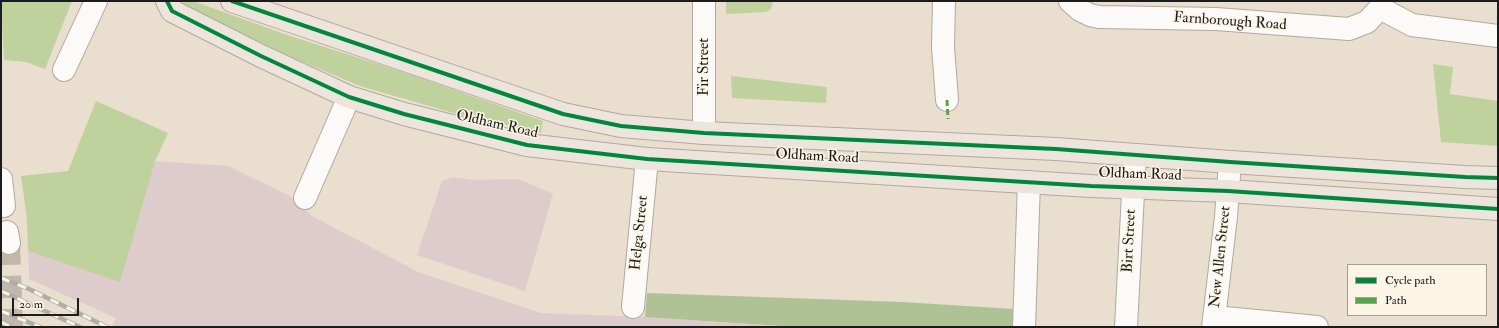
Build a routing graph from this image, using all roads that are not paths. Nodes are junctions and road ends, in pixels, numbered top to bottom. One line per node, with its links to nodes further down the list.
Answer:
1 (96, 1): 9 (street)
2 (167, 1): 10 (highway, Oldham Road)
3 (232, 1): 12 (highway, Oldham Road)
4 (704, 1): 12 (street, Fir Street)
5 (944, 1): 11 (street)
6 (1070, 1): 7 (street, Farnborough Road)
7 (1381, 5): 8 (street)
8 (1498, 36)
9 (64, 70)
10 (350, 96): 14 (highway, Oldham Road); 21 (street)
11 (947, 100)
12 (704, 133): 13 (highway, Oldham Road)
13 (1135, 155): 15 (highway, Oldham Road); 19 (street, Birt Street)
14 (647, 159): 18 (highway, Oldham Road); 24 (street, Helga Street)
15 (1230, 162): 16 (highway, Oldham Road); 20 (street, New Allen Street)
16 (1498, 178)
17 (1, 179): 22 (street)
18 (1029, 182): 19 (highway, Oldham Road); 26 (street)
19 (1133, 186): 20 (highway, Oldham Road); 27 (street, Birt Street)
20 (1228, 191): 23 (highway, Oldham Road); 25 (street, New Allen Street)
21 (305, 198)
22 (4, 206)
23 (1498, 209)
24 (633, 306)
25 (1214, 322): 28 (street)
26 (1024, 327)
27 (1126, 327)
28 (1317, 327)

